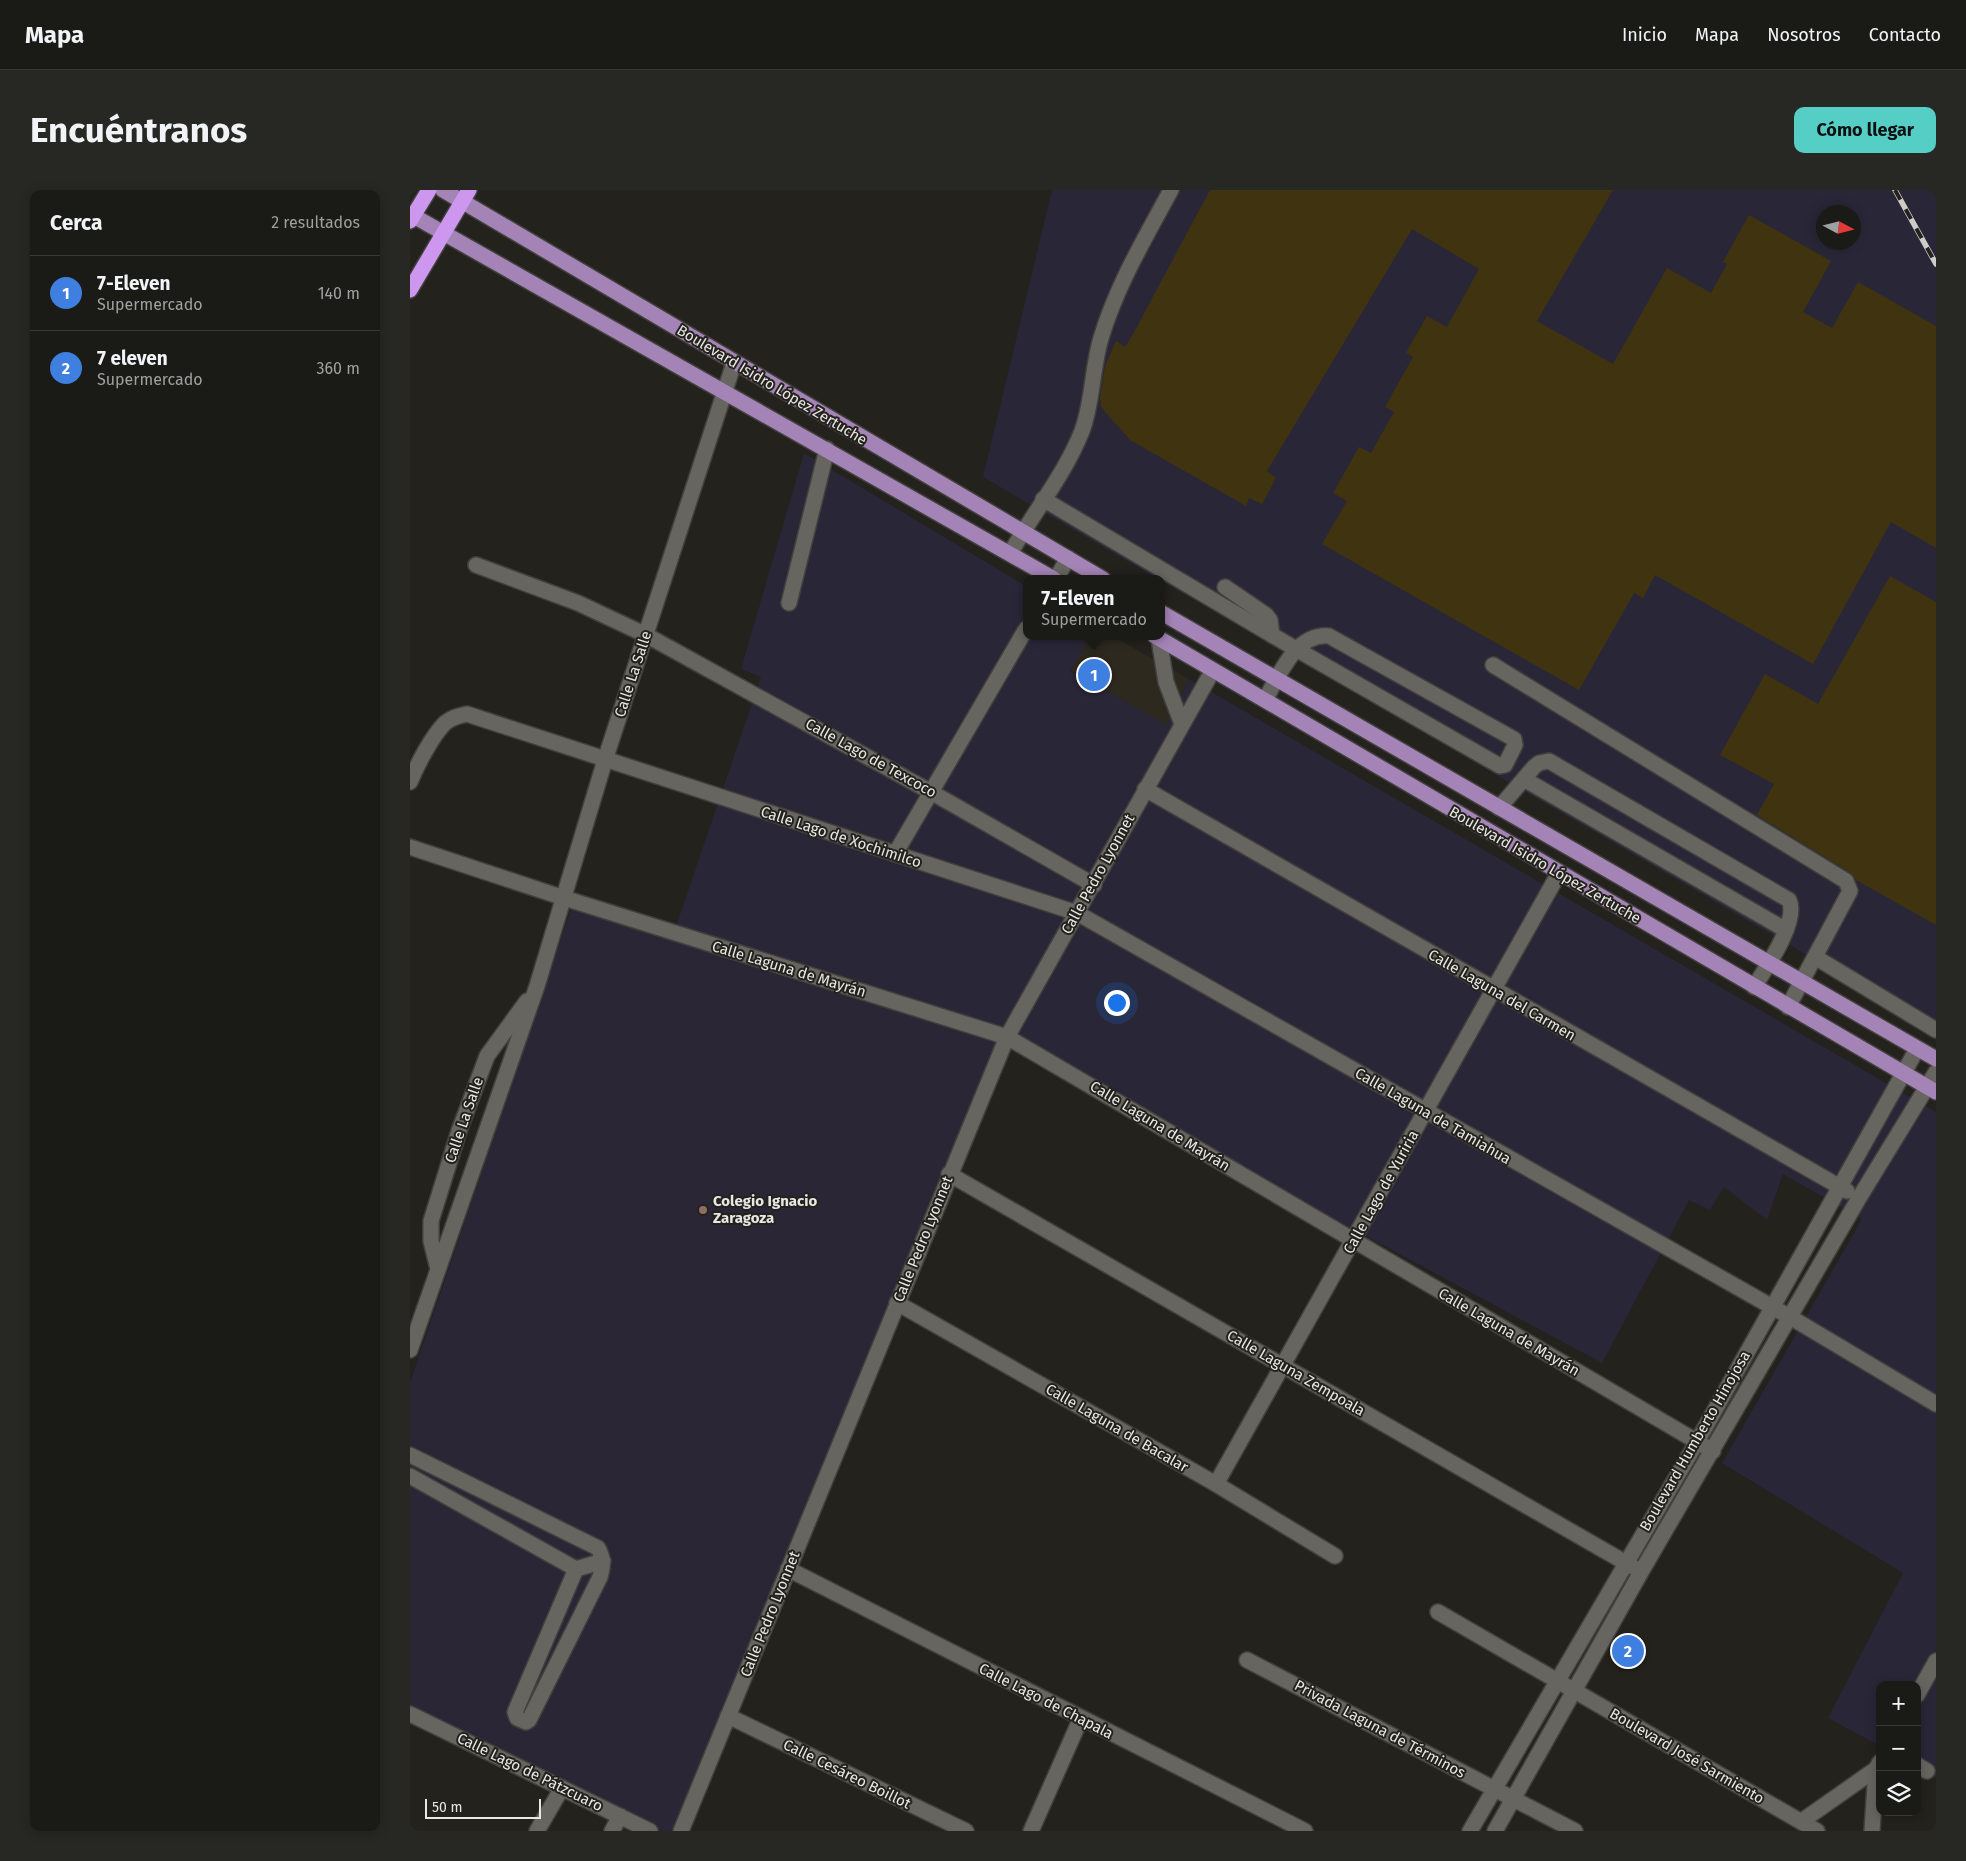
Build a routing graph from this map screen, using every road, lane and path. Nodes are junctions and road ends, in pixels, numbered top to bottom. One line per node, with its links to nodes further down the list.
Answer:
1 (429, 190): 5 (highway)
2 (443, 190): 4 (main road, Boulevard Isidro López Zertuche)
3 (1171, 190): 11 (street)
4 (466, 196): 6 (highway); 8 (main road, Boulevard Isidro López Zertuche)
5 (411, 217): 6 (main road, Boulevard Isidro López Zertuche)
6 (445, 233): 7 (highway); 9 (main road, Boulevard Isidro López Zertuche)
7 (410, 290)
8 (734, 363): 9 (street, Calle La Salle); 12 (main road, Boulevard Isidro López Zertuche)
9 (724, 391): 10 (main road, Boulevard Isidro López Zertuche); 23 (street, Calle La Salle)
10 (827, 449): 13 (main road, Boulevard Isidro López Zertuche); 20 (street)
11 (1043, 498): 12 (street); 24 (street)
12 (1022, 532): 13 (street); 14 (main road, Boulevard Isidro López Zertuche)
13 (1011, 552): 16 (main road, Boulevard Isidro López Zertuche)
14 (1068, 558): 17 (street); 18 (main road, Boulevard Isidro López Zertuche)
15 (476, 565): 23 (street, Calle Lago de Texcoco)
16 (1048, 575)
17 (1057, 575)
18 (1096, 575)
19 (1225, 587): 24 (street)
20 (789, 603)
21 (1165, 615): 30 (main road, Boulevard Isidro López Zertuche)
22 (1023, 634): 39 (street)
23 (646, 635): 35 (street, Calle La Salle); 39 (street, Calle Lago de Texcoco)
24 (1272, 635): 27 (street)
25 (1158, 640): 33 (street)
26 (1162, 640): 29 (main road, Boulevard Isidro López Zertuche)
27 (1296, 649): 27 (street); 30 (street)
28 (1493, 664): 48 (street)
29 (1213, 670): 31 (main road, Boulevard Isidro López Zertuche); 33 (street, Calle Pedro Lyonnet)
30 (1277, 680): 31 (street); 32 (main road, Boulevard Isidro López Zertuche)
31 (1264, 700): 34 (main road, Boulevard Isidro López Zertuche)
32 (1323, 707): 34 (main road); 40 (main road, Boulevard Isidro López Zertuche)
33 (1182, 724): 38 (street, Calle Pedro Lyonnet)
34 (1312, 727): 43 (main road, Boulevard Isidro López Zertuche)
35 (605, 760): 37 (street, Calle Lago de Xochimilco); 42 (street, Calle Lago de Xochimilco); 45 (street, Calle La Salle)
36 (1524, 780): 40 (street); 47 (street); 47 (street)
37 (410, 782)
38 (1145, 790): 44 (street, Calle Pedro Lyonnet); 53 (street, Calle Laguna del Carmen)
39 (931, 792): 42 (street); 44 (street, Calle Lago de Texcoco)
40 (1499, 808): 49 (main road, Boulevard Isidro López Zertuche)
41 (410, 847): 45 (street, Calle Laguna de Mayrán)
42 (895, 854): 46 (street, Calle Lago de Xochimilco)
43 (1559, 873): 52 (main road, Boulevard Isidro López Zertuche); 53 (street, Calle Lago de Yuriria)
44 (1094, 885): 46 (street, Calle Pedro Lyonnet)
45 (564, 898): 51 (street, Calle La Salle); 56 (street, Calle Laguna de Mayrán)
46 (1077, 913): 56 (street, Calle Pedro Lyonnet); 62 (street, Calle Laguna de Tamiahua)
47 (1786, 930): 49 (street)
48 (1815, 957): 50 (street); 55 (street)
49 (1769, 964): 50 (main road, Boulevard Isidro López Zertuche); 52 (street)
50 (1802, 982): 54 (street); 57 (main road, Boulevard Isidro López Zertuche)
51 (537, 986): 67 (street, Calle La Salle); 67 (street, Calle La Salle)
52 (1754, 987): 54 (main road, Boulevard Isidro López Zertuche)
53 (1494, 991): 62 (street, Calle Lago de Yuriria); 64 (street, Calle Laguna del Carmen)
54 (1788, 1007): 60 (main road, Boulevard Isidro López Zertuche)
55 (1936, 1030)
56 (1007, 1037): 63 (street, Calle Pedro Lyonnet); 66 (street, Calle Laguna de Mayrán)
57 (1918, 1049): 58 (main road, Boulevard Isidro López Zertuche); 60 (street, Boulevard Humberto Hinojosa)
58 (1936, 1059)
59 (1936, 1072): 61 (street, Boulevard Humberto Hinojosa)
60 (1904, 1074): 61 (main road, Boulevard Isidro López Zertuche); 64 (street, Boulevard Humberto Hinojosa)
61 (1932, 1090): 65 (street, Boulevard Humberto Hinojosa)
62 (1425, 1112): 66 (street, Calle Lago de Yuriria); 69 (street, Calle Laguna de Tamiahua)
63 (950, 1174): 68 (street, Calle Pedro Lyonnet); 72 (street, Calle Laguna Zempoala)
64 (1839, 1187): 65 (street, Calle Laguna del Carmen); 69 (street, Boulevard Humberto Hinojosa)
65 (1859, 1198): 70 (street, Boulevard Humberto Hinojosa)
66 (1354, 1241): 72 (street, Calle Lago de Yuriria); 74 (street, Calle Laguna de Mayrán)
67 (438, 1269): 71 (street, Calle La Salle)
68 (897, 1303): 78 (street, Calle Laguna de Bacalar); 83 (street, Calle Pedro Lyonnet)
69 (1772, 1308): 70 (street, Calle Laguna de Tamiahua); 74 (street, Boulevard Humberto Hinojosa)
70 (1790, 1317): 73 (street, Calle Laguna de Tamiahua); 75 (street, Boulevard Humberto Hinojosa)
71 (410, 1350)
72 (1282, 1365): 78 (street, Calle Lago de Yuriria); 81 (street, Calle Laguna Zempoala)
73 (1936, 1404)
74 (1697, 1442): 75 (street, Calle Laguna de Mayrán); 81 (street, Boulevard Humberto Hinojosa)
75 (1713, 1451): 84 (street, Boulevard Humberto Hinojosa)
76 (410, 1455): 80 (street)
77 (410, 1476): 82 (street)
78 (1216, 1484): 79 (street, Calle Laguna de Bacalar)
79 (1335, 1556)
80 (603, 1561): 82 (street); 82 (street)
81 (1625, 1562): 84 (street, Calle Laguna Zempoala); 88 (street, Boulevard Humberto Hinojosa)
82 (576, 1569)
83 (788, 1569): 92 (street, Calle Pedro Lyonnet); 93 (street, Calle Lago de Chapala)
84 (1642, 1572): 90 (street, Boulevard Humberto Hinojosa)
85 (1438, 1612): 88 (street, Boulevard José Sarmiento)
86 (1247, 1660): 97 (street, Privada Laguna de Términos)
87 (1936, 1661): 89 (street)
88 (1556, 1681): 90 (street, Boulevard José Sarmiento); 97 (street, Boulevard Humberto Hinojosa)
89 (1921, 1688)
90 (1575, 1692): 98 (street, Boulevard Humberto Hinojosa); 100 (street, Boulevard José Sarmiento)
91 (410, 1714): 96 (street, Calle Lago de Pátzcuaro)
92 (728, 1716): 104 (street, Calle Pedro Lyonnet); 105 (street, Calle Cesáreo Boillot)
93 (1081, 1718): 106 (street); 107 (street, Calle Lago de Chapala)
94 (1876, 1766): 100 (street)
95 (1877, 1771): 112 (street)
96 (562, 1788): 99 (street, Calle Lago de Pátzcuaro); 101 (street)
97 (1495, 1789): 98 (street, Privada Laguna de Términos); 108 (street, Boulevard Humberto Hinojosa)
98 (1513, 1799): 109 (street, Boulevard Humberto Hinojosa); 110 (street, Privada Laguna de Términos)
99 (620, 1816): 102 (street); 103 (street, Calle Lago de Pátzcuaro)
100 (1802, 1821): 111 (street, Boulevard José Sarmiento)
101 (537, 1831)
102 (612, 1831)
103 (650, 1831)
104 (681, 1831)
105 (966, 1831)
106 (1031, 1831)
107 (1305, 1831)
108 (1470, 1831)
109 (1494, 1831)
110 (1575, 1831)
111 (1817, 1831)
112 (1872, 1831)

